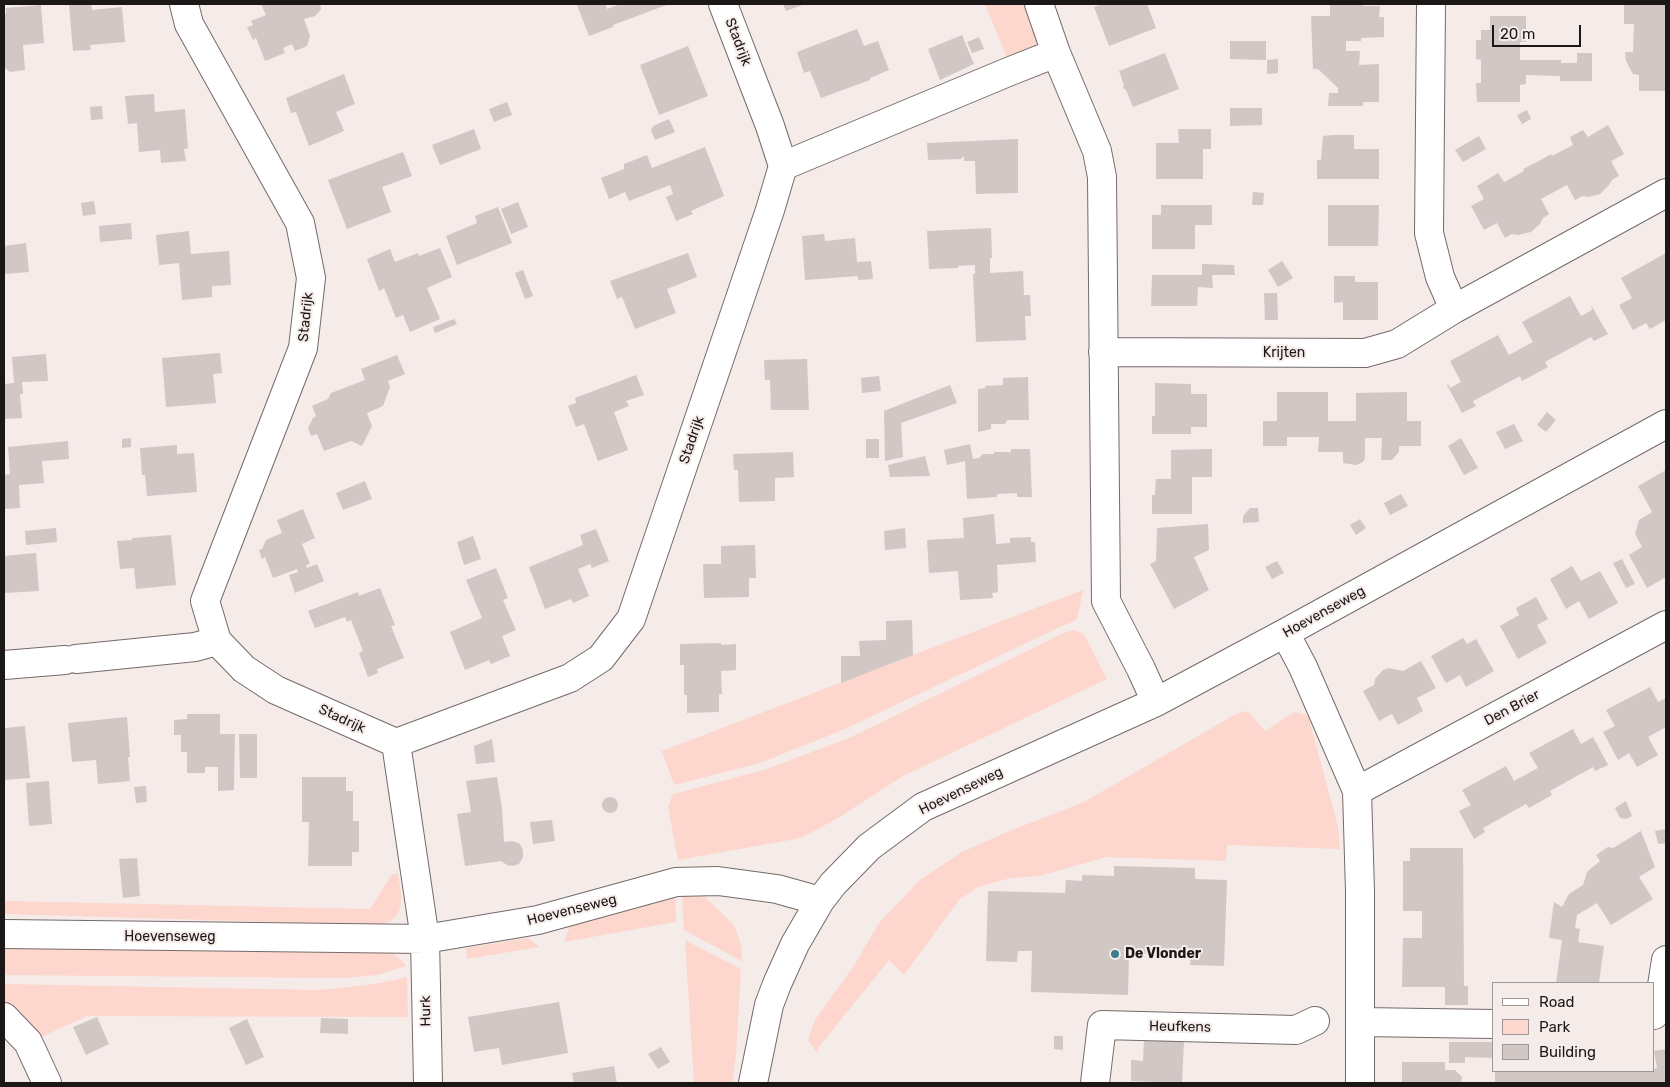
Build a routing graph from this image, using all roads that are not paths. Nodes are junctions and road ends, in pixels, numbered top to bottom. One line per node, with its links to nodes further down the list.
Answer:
1 (184, 4): 13 (street, Stadrijk)
2 (723, 4): 6 (street, Stadrijk)
3 (1039, 4): 5 (street)
4 (1431, 4): 8 (street)
5 (1056, 54): 6 (street); 9 (street)
6 (783, 166): 16 (street, Stadrijk)
7 (1666, 193): 8 (street, Krijten)
8 (1454, 309): 9 (street, Krijten)
9 (1103, 352): 15 (street)
10 (1666, 424): 12 (street, Hoevenseweg)
11 (1666, 625): 17 (street, Den Brier)
12 (1285, 633): 15 (street, Hoevenseweg); 17 (street)
13 (217, 641): 14 (street); 16 (street, Stadrijk)
14 (4, 665)
15 (1156, 702): 18 (street, Hoevenseweg)
16 (396, 743): 20 (street)
17 (1357, 791): 25 (street)
18 (820, 901): 20 (street, Hoevenseweg); 29 (street)
19 (4, 934): 20 (street, Hoevenseweg)
20 (425, 938): 28 (street, Hurk)
21 (1666, 960): 22 (street)
22 (1655, 1014)
23 (4, 1017): 27 (street)
24 (1315, 1021): 30 (street, Heufkens)
25 (1361, 1022): 26 (street); 31 (street)
26 (1492, 1024)
27 (46, 1083)
28 (428, 1083)
29 (753, 1083)
30 (1095, 1083)
31 (1360, 1083)

